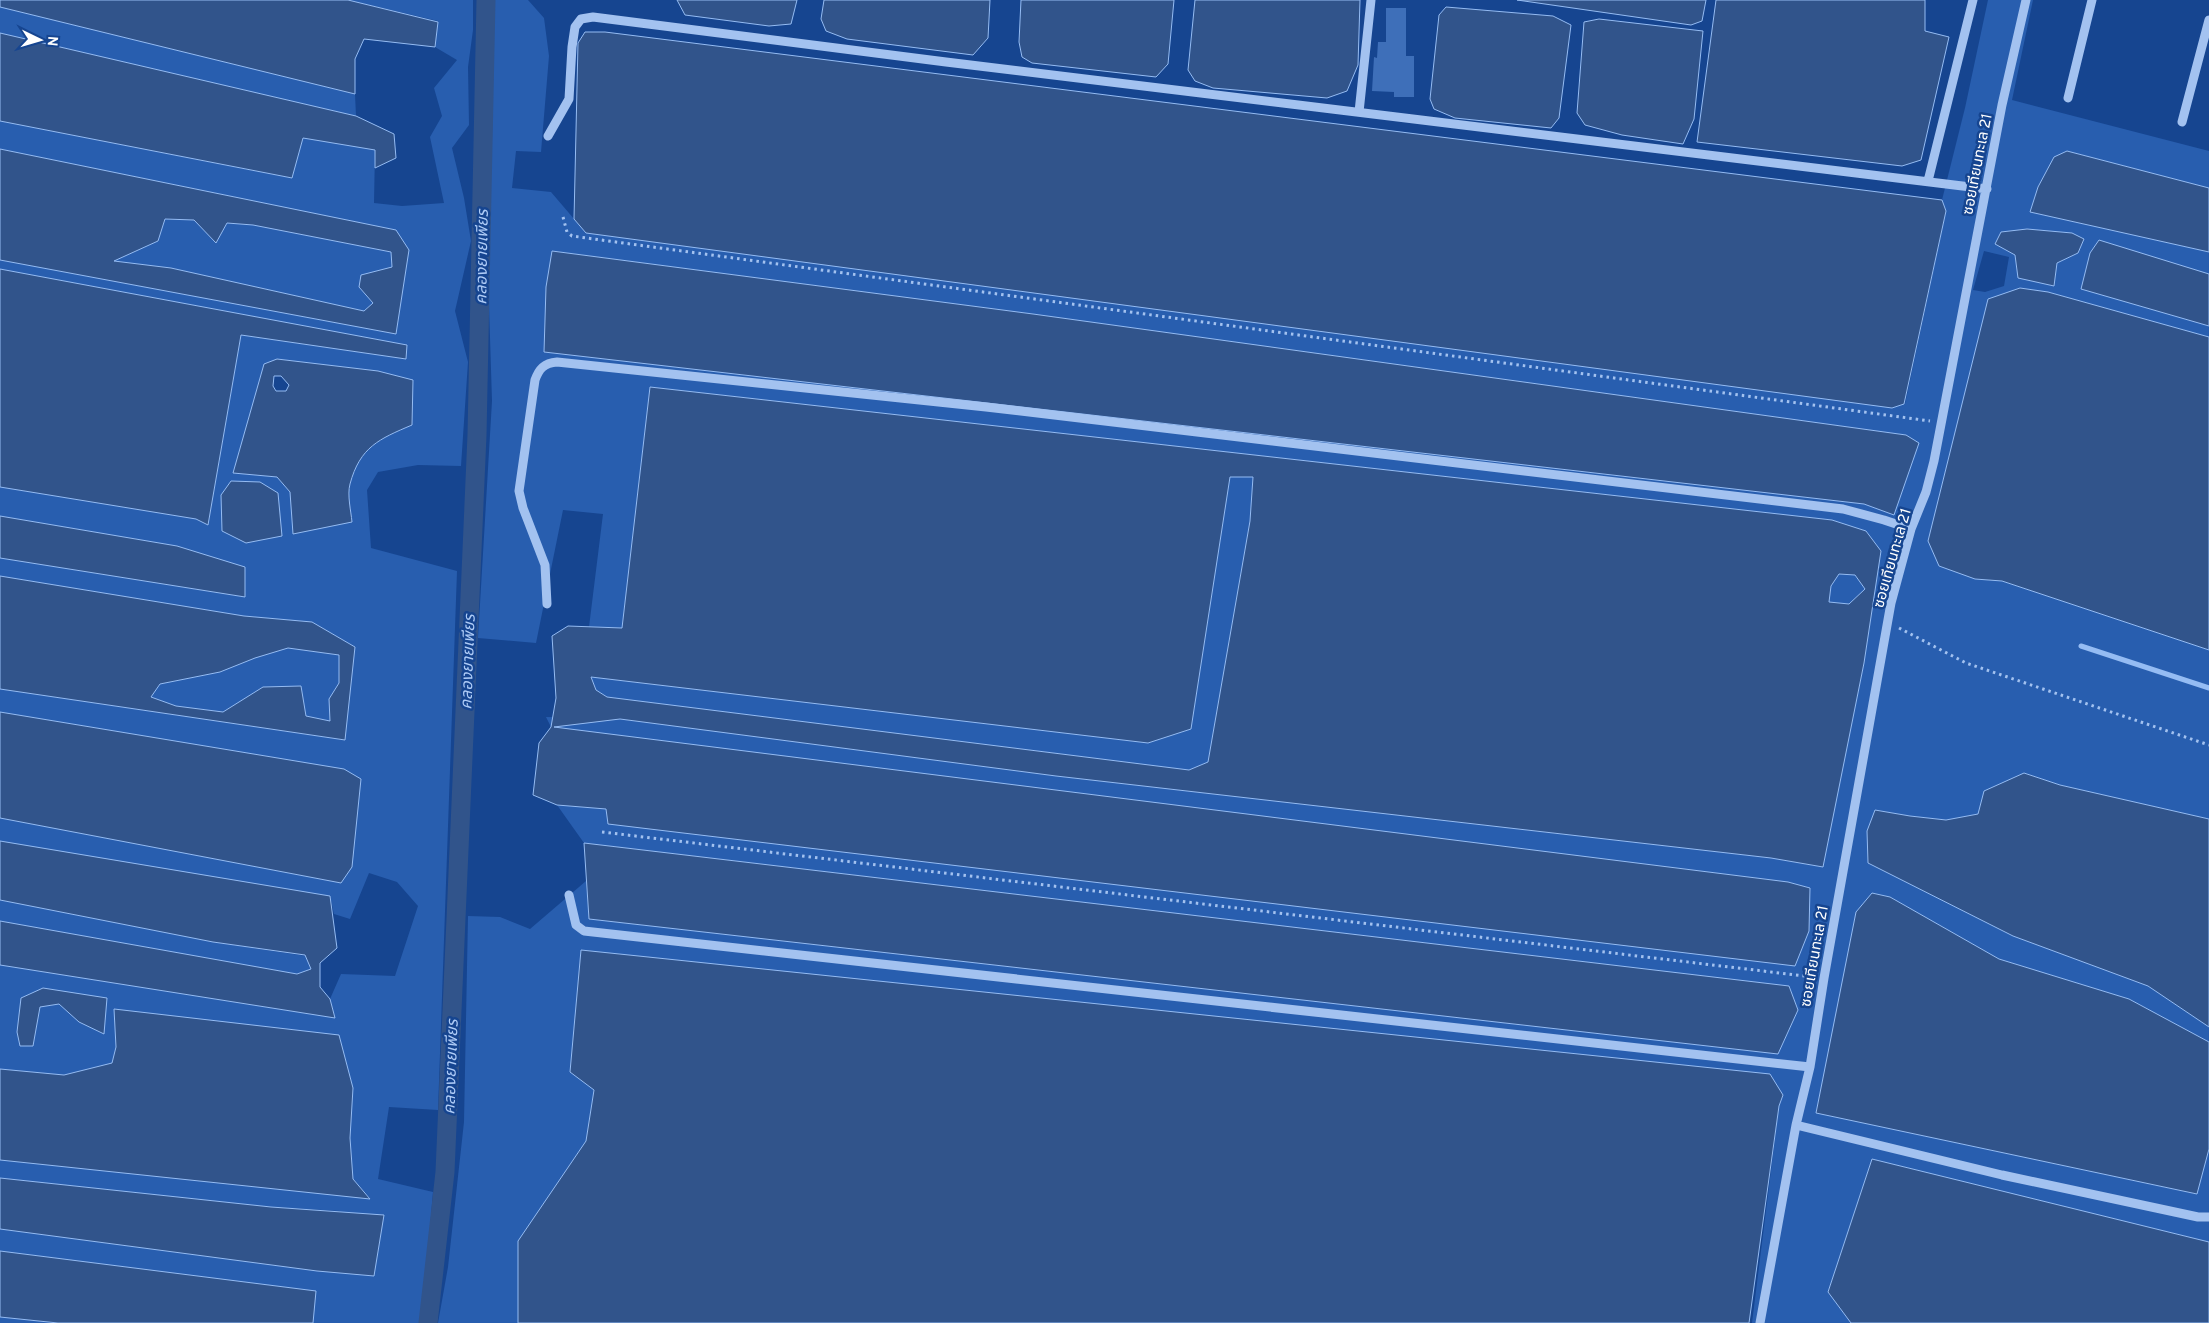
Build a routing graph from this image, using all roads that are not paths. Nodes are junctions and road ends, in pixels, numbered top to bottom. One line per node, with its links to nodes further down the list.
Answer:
1 (1371, 0): 7 (street)
2 (1973, 0): 10 (street)
3 (2026, 0): 11 (street, ซอยเทียนทะเล 21)
4 (2092, 0): 6 (street)
5 (2209, 20): 8 (street)
6 (2068, 98)
7 (1359, 112): 9 (street); 10 (street)
8 (2182, 122)
9 (548, 136)
10 (1928, 181): 11 (street)
11 (1987, 189): 12 (street, ซอยเทียนทะเล 21)
12 (1911, 529): 13 (street); 15 (street, ซอยเทียนทะเล 21)
13 (547, 604)
14 (569, 895): 15 (street)
15 (1810, 1067): 16 (street, ซอยเทียนทะเล 21)
16 (1796, 1125): 17 (street); 18 (street, ซอยเทียนทะเล 21)
17 (2209, 1217)
18 (1760, 1323)

